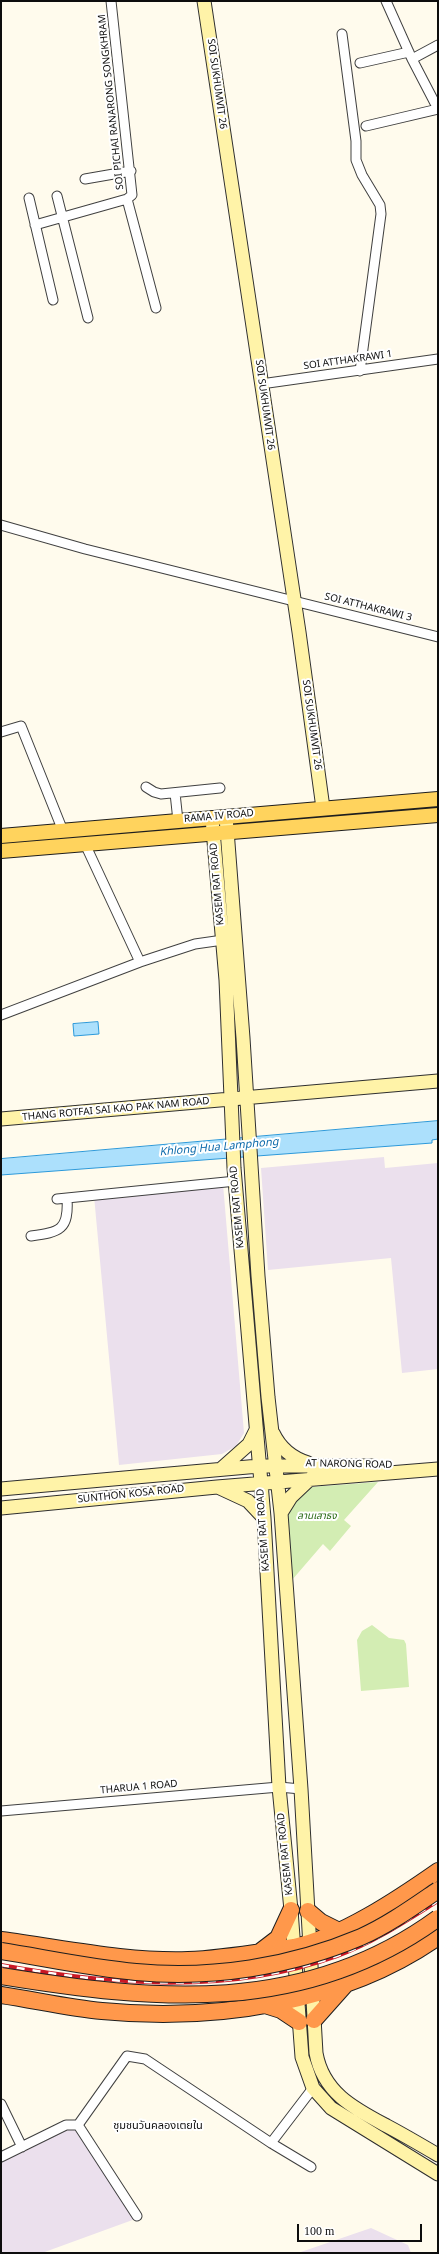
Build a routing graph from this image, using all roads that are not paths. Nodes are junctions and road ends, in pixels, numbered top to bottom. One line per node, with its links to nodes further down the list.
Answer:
1 (111, 1): 10 (street, SOI PICHAI RANARONG SONGKHRAM)
2 (204, 1): 22 (street, SOI SUKHUMVIT 26)
3 (386, 1): 6 (street)
4 (342, 34): 21 (street)
5 (438, 45): 6 (street)
6 (410, 56): 7 (street); 8 (street)
7 (360, 63)
8 (438, 109): 9 (street)
9 (366, 126)
10 (130, 171): 11 (street); 14 (street, SOI PICHAI RANARONG SONGKHRAM)
11 (85, 179)
12 (57, 196): 15 (street)
13 (29, 198): 16 (street)
14 (127, 198): 15 (street, SOI PICHAI RANARONG SONGKHRAM); 18 (street)
15 (62, 218): 16 (street, SOI PICHAI RANARONG SONGKHRAM); 19 (street)
16 (35, 225): 17 (street)
17 (53, 300)
18 (156, 308)
19 (88, 318)
20 (438, 359): 21 (street, SOI ATTHAKRAWI 1)
21 (360, 371): 22 (street, SOI ATTHAKRAWI 1)
22 (261, 384): 24 (street, SOI SUKHUMVIT 26)
23 (1, 525): 24 (street, SOI ATTHAKRAWI 3)
24 (293, 600): 25 (street, SOI ATTHAKRAWI 3); 31 (street, SOI SUKHUMVIT 26)
25 (438, 637)
26 (1, 732): 36 (street)
27 (146, 787): 29 (street)
28 (220, 788): 29 (street)
29 (175, 793): 35 (street)
30 (438, 799): 31 (main road, RAMA IV ROAD)
31 (323, 808): 33 (main road, RAMA IV ROAD)
32 (438, 816): 37 (main road, RAMA IV ROAD)
33 (226, 817): 34 (main road, RAMA IV ROAD); 37 (street, KASEM RAT ROAD)
34 (212, 818): 35 (main road, RAMA IV ROAD); 38 (street, KASEM RAT ROAD)
35 (178, 821): 36 (main road, RAMA IV ROAD)
36 (63, 831): 39 (main road, RAMA IV ROAD)
37 (228, 834): 38 (main road, RAMA IV ROAD); 44 (street, KASEM RAT ROAD)
38 (213, 835): 40 (main road, RAMA IV ROAD); 42 (street, KASEM RAT ROAD)
39 (1, 836)
40 (85, 844): 41 (main road, RAMA IV ROAD); 43 (street)
41 (1, 851)
42 (223, 940): 43 (street); 44 (street, KASEM RAT ROAD)
43 (140, 962): 45 (street)
44 (232, 979): 47 (street, KASEM RAT ROAD); 48 (street, KASEM RAT ROAD)
45 (1, 1015)
46 (438, 1081): 47 (street)
47 (246, 1099): 48 (street, THANG ROTFAI SAI KAO PAK NAM ROAD); 54 (street, KASEM RAT ROAD)
48 (231, 1101): 49 (street, THANG ROTFAI SAI KAO PAK NAM ROAD); 50 (street, KASEM RAT ROAD)
49 (1, 1119)
50 (236, 1181): 51 (street); 55 (street, KASEM RAT ROAD)
51 (67, 1198): 52 (street); 53 (street)
52 (57, 1199)
53 (31, 1236)
54 (258, 1276): 55 (street); 56 (street, KASEM RAT ROAD)
55 (244, 1278): 57 (street, KASEM RAT ROAD)
56 (271, 1429): 59 (street); 60 (street, KASEM RAT ROAD)
57 (256, 1430): 61 (street, KASEM RAT ROAD); 62 (street)
58 (438, 1463): 59 (street, AT NARONG ROAD)
59 (314, 1464): 60 (street, AT NARONG ROAD)
60 (275, 1465): 61 (street, AT NARONG ROAD); 65 (street, KASEM RAT ROAD)
61 (259, 1466): 62 (street, SUNTHON KOSA ROAD); 66 (street, KASEM RAT ROAD)
62 (222, 1468): 68 (street, SUNTHON KOSA ROAD)
63 (438, 1469): 64 (street, AT NARONG ROAD)
64 (311, 1478): 65 (street, AT NARONG ROAD); 70 (street)
65 (277, 1482): 66 (street, AT NARONG ROAD); 70 (street, KASEM RAT ROAD)
66 (261, 1483): 67 (street, SUNTHON KOSA ROAD); 71 (street, KASEM RAT ROAD)
67 (217, 1487): 69 (street, SUNTHON KOSA ROAD); 71 (street)
68 (1, 1489)
69 (1, 1508)
70 (281, 1514): 73 (street, KASEM RAT ROAD)
71 (264, 1518): 72 (street, KASEM RAT ROAD)
72 (279, 1787): 73 (street, THARUA 1 ROAD); 74 (street, THARUA 1 ROAD); 77 (street, KASEM RAT ROAD)
73 (300, 1789): 78 (street, KASEM RAT ROAD)
74 (1, 1811)
75 (438, 1871): 80 (highway)
76 (438, 1890): 85 (highway, bridge)
77 (292, 1910): 84 (street, KASEM RAT ROAD); 86 (highway)
78 (308, 1911): 80 (highway); 83 (street, KASEM RAT ROAD)
79 (438, 1918): 87 (highway, bridge)
80 (339, 1931): 83 (highway)
81 (438, 1937): 88 (highway)
82 (1, 1940): 86 (highway)
83 (310, 1944): 84 (highway); 90 (street, KASEM RAT ROAD)
84 (294, 1947): 86 (highway); 90 (street, KASEM RAT ROAD)
85 (1, 1951)
86 (261, 1951)
87 (1, 1976)
88 (346, 1984): 90 (highway); 92 (highway)
89 (1, 1995): 91 (highway)
90 (305, 1995): 91 (highway); 92 (street, KASEM RAT ROAD)
91 (265, 2005): 92 (highway)
92 (307, 2021): 93 (street, KASEM RAT ROAD); 98 (street, KASEM RAT ROAD)
93 (313, 2088): 96 (street); 101 (street, KASEM RAT ROAD)
94 (1, 2104): 97 (street)
95 (78, 2125): 96 (street); 97 (street); 102 (street)
96 (271, 2143): 100 (street)
97 (22, 2147): 99 (street)
98 (438, 2155)
99 (1, 2157)
100 (311, 2167)
101 (438, 2174)
102 (137, 2216)

